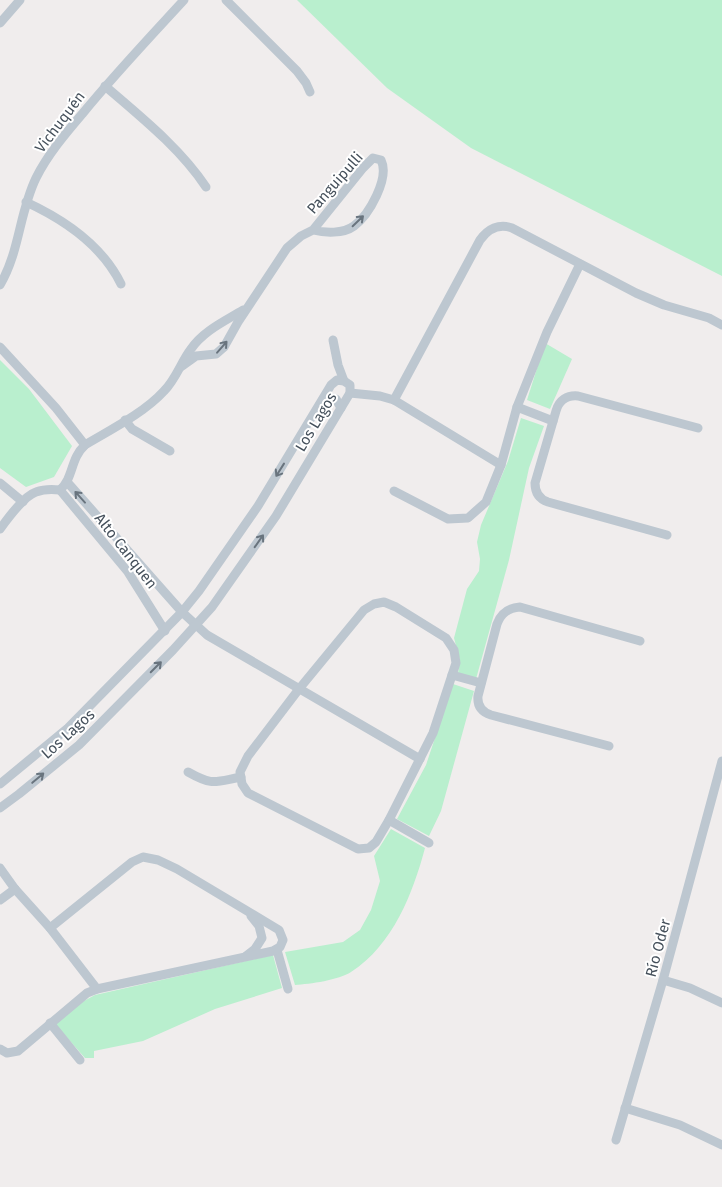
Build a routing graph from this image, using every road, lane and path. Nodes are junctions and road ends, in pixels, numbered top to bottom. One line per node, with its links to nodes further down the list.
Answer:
1 (20, 0): 4 (street)
2 (184, 0): 5 (street, Vichuquén)
3 (226, 0): 6 (street)
4 (0, 23)
5 (105, 86): 7 (street); 8 (street, Vichuquén)
6 (310, 92)
7 (206, 188)
8 (26, 202): 11 (street); 12 (street, Vichuquén)
9 (313, 230): 9 (street, Panguipulli, one-way to 9); 13 (street, Panguipulli)
10 (580, 264): 14 (street); 21 (street); 22 (street)
11 (121, 284)
12 (0, 285)
13 (247, 308): 17 (street, Panguipulli); 17 (street, Panguipulli, one-way to 13)
14 (722, 325)
15 (333, 340): 18 (street)
16 (0, 348): 27 (street)
17 (182, 366): 24 (street, Panguipulli)
18 (344, 381): 19 (street, Los Lagos); 20 (street, Los Lagos)
19 (350, 393): 21 (street); 23 (street, Los Lagos)
20 (323, 398): 23 (street); 39 (street, Los Lagos, one-way to 39)
21 (394, 400): 29 (street)
22 (517, 407): 25 (street); 29 (street)
23 (341, 408): 40 (street, Los Lagos, one-way to 23)
24 (125, 420): 27 (street, Panguipulli); 28 (street)
25 (553, 421): 26 (street); 36 (street)
26 (698, 428)
27 (84, 445): 31 (street, Panguipulli)
28 (170, 451)
29 (501, 465): 33 (street)
30 (0, 483): 34 (street)
31 (68, 483): 32 (street); 37 (street, Alto Canquen, one-way to 31)
32 (60, 490): 34 (street); 38 (street, Alto Canquen)
33 (394, 492)
34 (23, 502): 35 (street)
35 (0, 529)
36 (667, 534)
37 (139, 562): 38 (street); 39 (street, Alto Canquen)
38 (128, 572): 41 (street, Alto Canquen)
39 (182, 612): 40 (street, Alto Canquen); 41 (street, Los Lagos)
40 (195, 625): 45 (street, Alto Canquen); 52 (street, Los Lagos, one-way to 40)
41 (165, 631): 51 (street, Los Lagos)
42 (640, 640): 44 (street)
43 (452, 675): 44 (street); 45 (street); 47 (street)
44 (481, 684): 46 (street)
45 (298, 689): 47 (street, Alto Canquen); 50 (street)
46 (610, 746)
47 (420, 758): 53 (street)
48 (722, 761): 64 (street, Río Oder)
49 (188, 772): 50 (street)
50 (241, 777): 53 (street)
51 (0, 784)
52 (0, 808)
53 (389, 820): 54 (street)
54 (429, 843)
55 (0, 868): 56 (street)
56 (15, 889): 57 (street); 59 (street)
57 (0, 900)
58 (246, 910): 59 (street); 60 (street); 61 (street)
59 (50, 928): 65 (street)
60 (275, 928): 61 (street); 62 (street)
61 (262, 938): 62 (street); 63 (street)
62 (275, 950): 63 (street); 66 (street)
63 (244, 958): 65 (street)
64 (663, 980): 67 (street); 71 (street, Río Oder)
65 (97, 989): 68 (street)
66 (288, 989)
67 (722, 1003)
68 (50, 1023): 69 (street); 70 (street)
69 (0, 1049)
70 (80, 1060)
71 (625, 1108): 72 (street, Río Oder); 73 (street)
72 (616, 1140)
73 (722, 1145)

